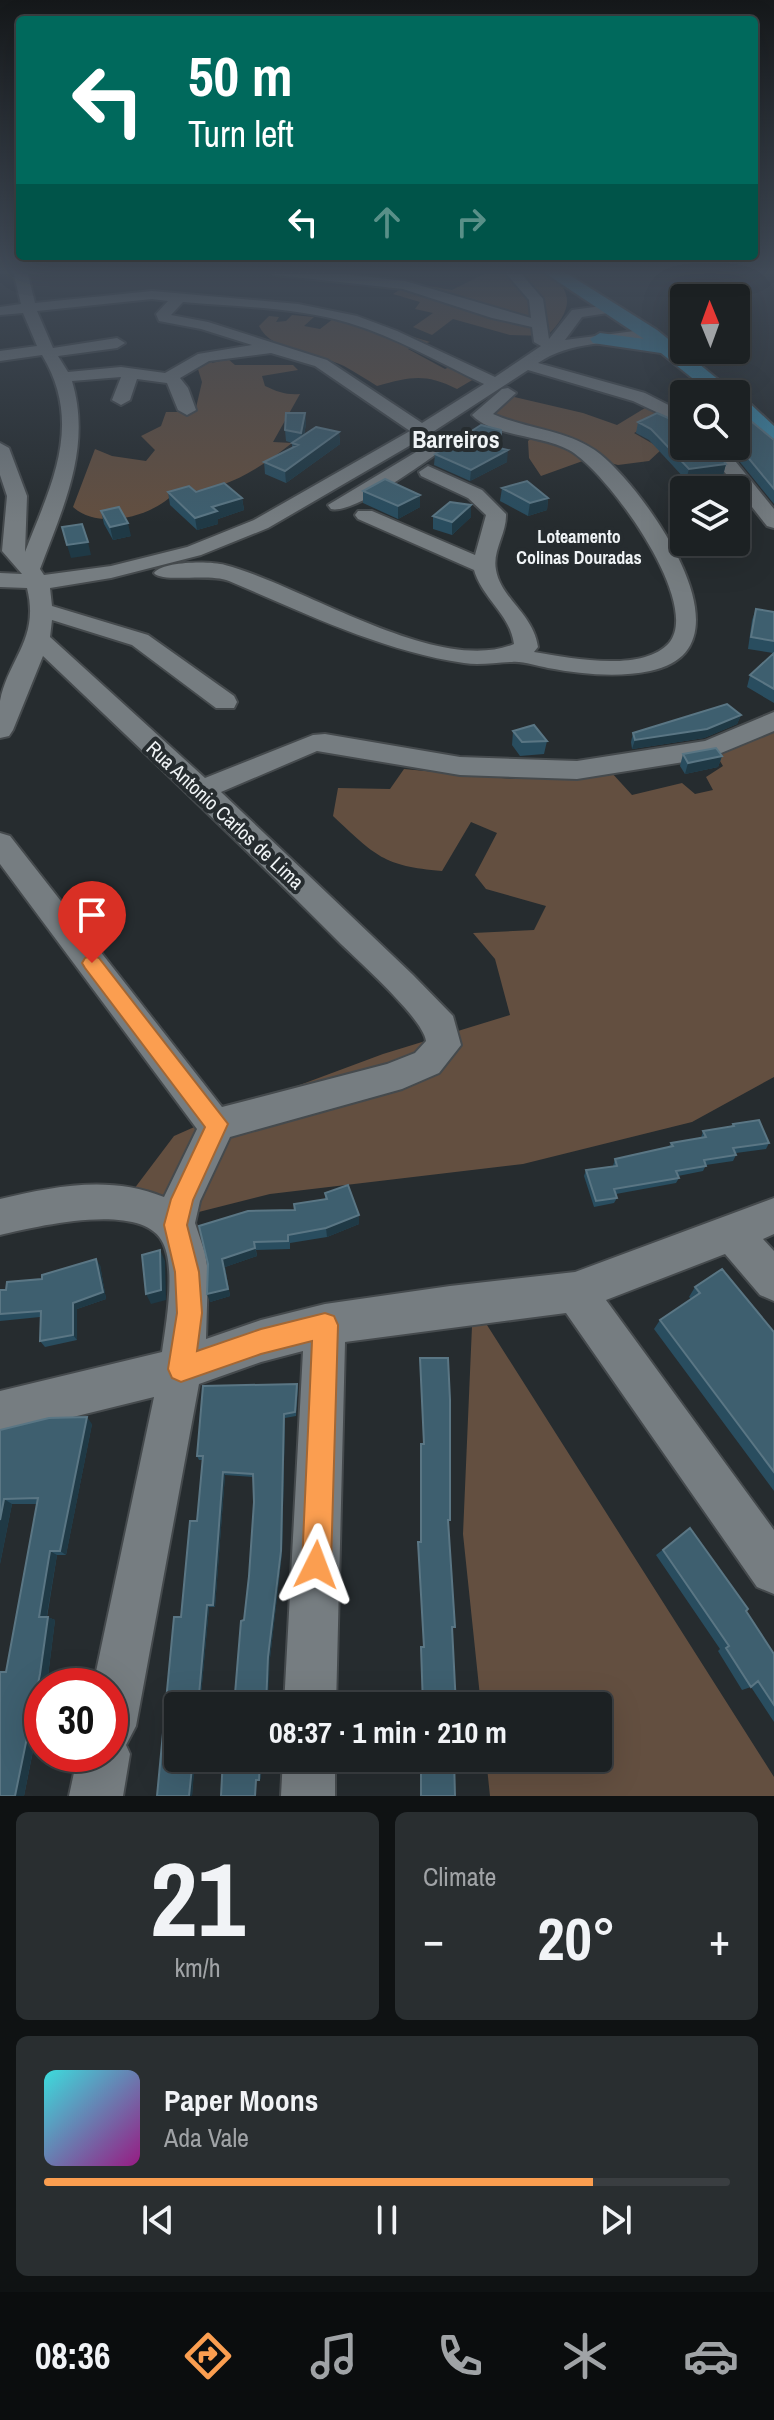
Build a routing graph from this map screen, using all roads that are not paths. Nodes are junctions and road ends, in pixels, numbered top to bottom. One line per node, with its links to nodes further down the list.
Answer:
1 (49, 355): 11 (street)
2 (215, 355): 12 (street)
3 (294, 355): 20 (street)
4 (438, 355): 14 (street)
5 (540, 355): 9 (street)
6 (544, 355): 9 (street)
7 (553, 355): 9 (street)
8 (676, 355): 13 (main road)
9 (540, 359): 14 (street); 17 (street); 18 (street)
10 (131, 373): 11 (street); 12 (street); 15 (street)
11 (62, 377): 30 (street)
12 (171, 377): 16 (street)
13 (708, 380)
14 (496, 384): 20 (street)
15 (121, 400)
16 (187, 410)
17 (481, 412): 25 (street); 34 (street)
18 (670, 413)
19 (750, 415): 21 (main road)
20 (422, 431): 29 (street)
21 (772, 435)
22 (0, 448): 30 (street)
23 (724, 460): 27 (street)
24 (428, 472): 28 (street)
25 (338, 505)
26 (365, 515): 28 (street)
27 (774, 522)
28 (485, 567): 34 (street)
29 (111, 572): 30 (street); 34 (street)
30 (34, 575): 31 (street); 32 (street)
31 (0, 580)
32 (42, 610): 33 (street); 35 (street)
33 (38, 639): 37 (street); 38 (street, Rua Antonio Carlos de Lima)
34 (513, 655)
35 (225, 702)
36 (774, 720): 38 (street)
37 (0, 730)
38 (201, 790): 40 (street, Rua Antonio Carlos de Lima)
39 (0, 843): 40 (street)
40 (218, 1124): 43 (street)
41 (774, 1216): 44 (street)
42 (0, 1217): 43 (street)
43 (175, 1225): 48 (street)
44 (732, 1232): 45 (street); 46 (street)
45 (774, 1281)
46 (575, 1292): 47 (street); 50 (street)
47 (325, 1325): 48 (street); 52 (street)
48 (181, 1369): 49 (street); 51 (street)
49 (0, 1413)
50 (774, 1570)
51 (122, 1668)
52 (311, 1692)
53 (101, 1772): 55 (street)
54 (309, 1772): 56 (street)
55 (96, 1796)
56 (308, 1796)

